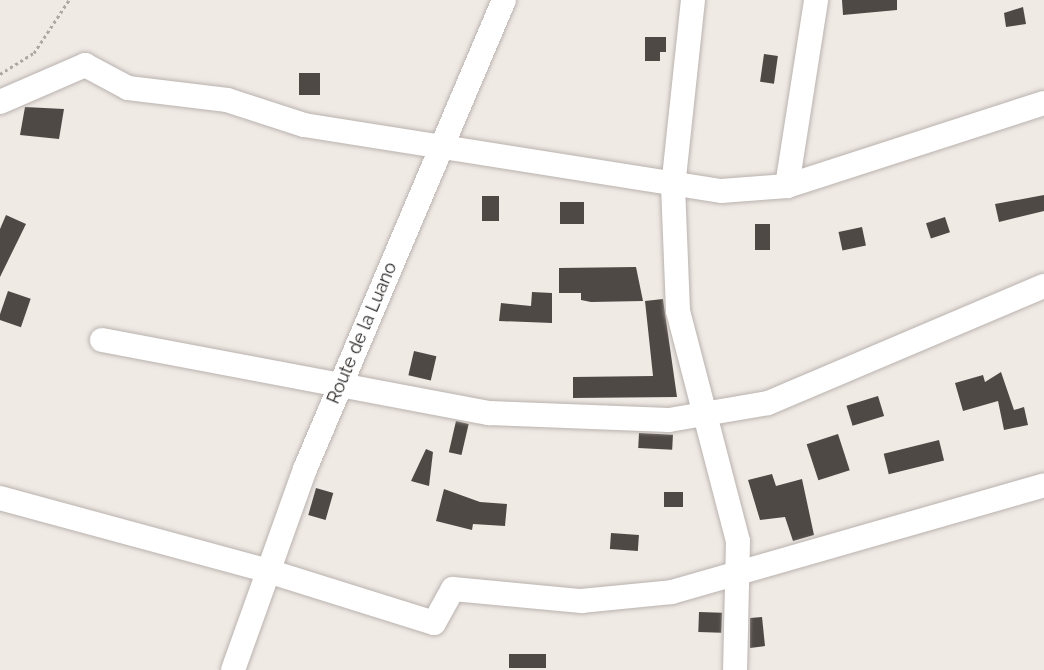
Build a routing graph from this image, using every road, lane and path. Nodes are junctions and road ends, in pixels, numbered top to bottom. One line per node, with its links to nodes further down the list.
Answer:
1 (69, 0): 5 (path)
2 (504, 0): 8 (street, Route de la Luano)
3 (693, 0): 9 (street)
4 (816, 0): 10 (street)
5 (0, 74)
6 (0, 102): 8 (street)
7 (1044, 103): 10 (street)
8 (440, 146): 9 (street); 13 (street, Route de la Luano)
9 (673, 186): 10 (street); 14 (street)
10 (787, 186)
11 (1044, 286): 14 (street)
12 (102, 340): 13 (street)
13 (340, 384): 14 (street); 17 (street, Route de la Luano)
14 (706, 416): 18 (street)
15 (1044, 485): 18 (street)
16 (0, 498): 17 (street)
17 (268, 571): 18 (street); 19 (street, Route de la Luano)
18 (741, 574): 20 (street)
19 (232, 670)
20 (735, 670)

